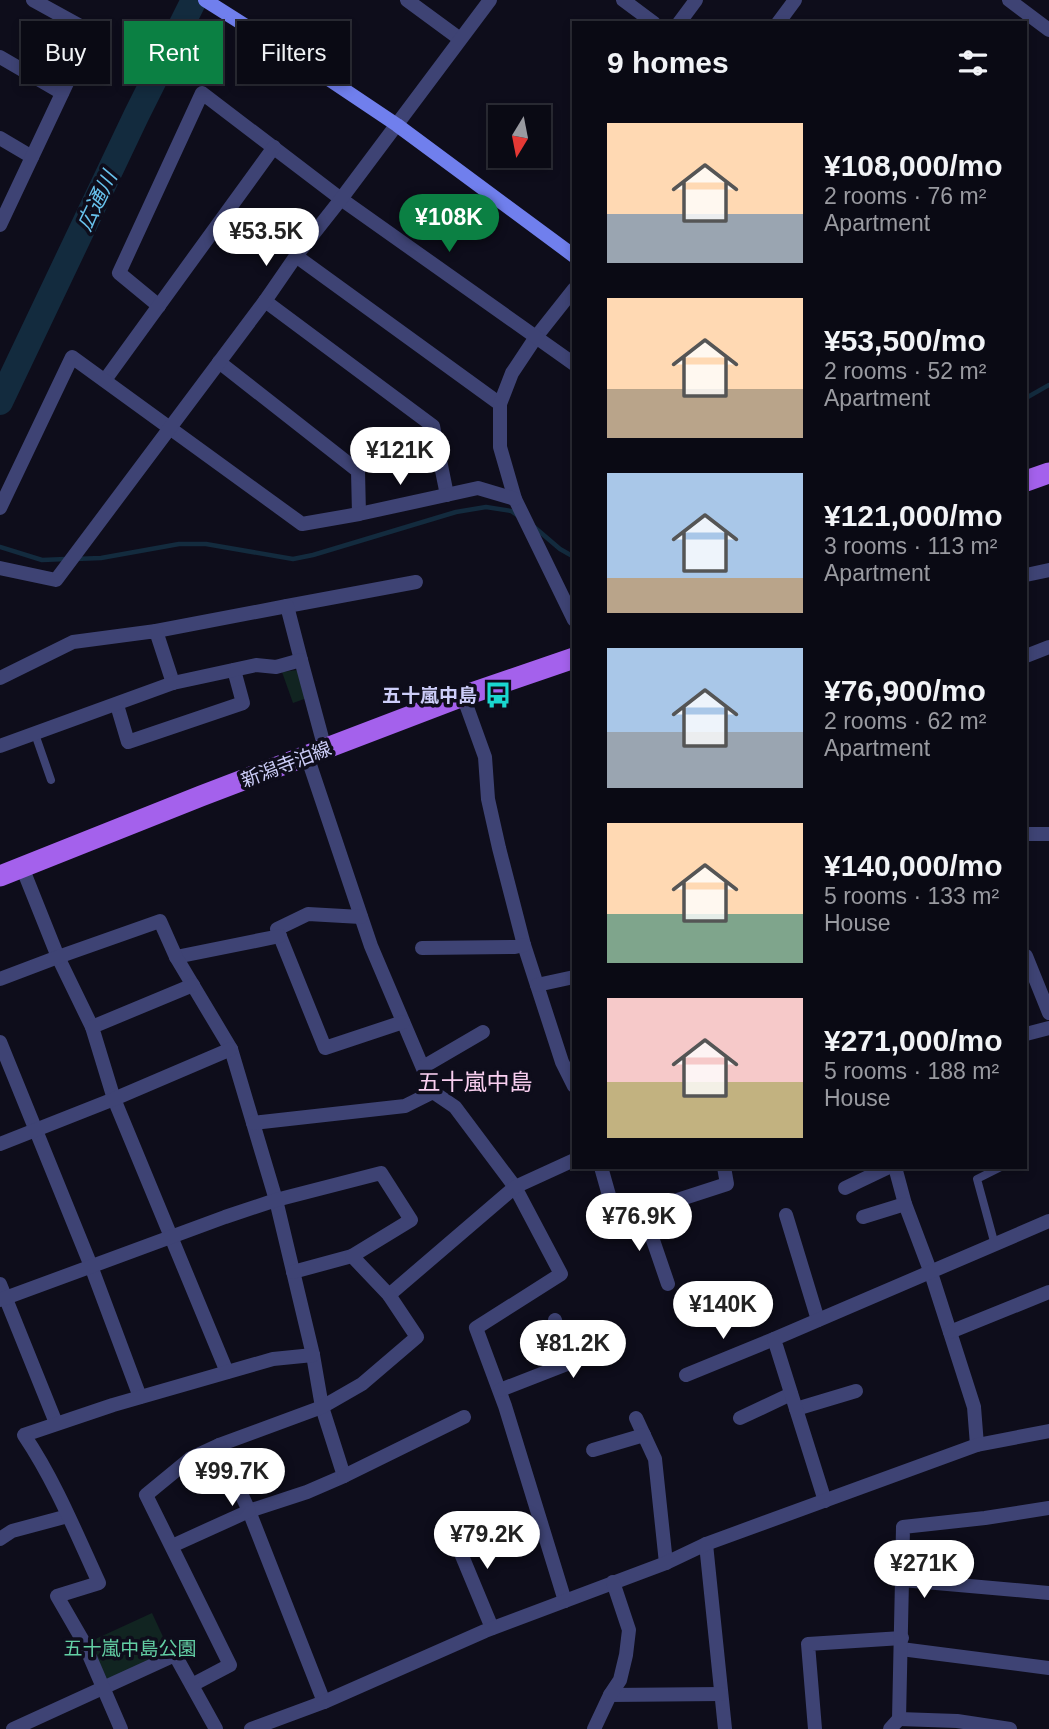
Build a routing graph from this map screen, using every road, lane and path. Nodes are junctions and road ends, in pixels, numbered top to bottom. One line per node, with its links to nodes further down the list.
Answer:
1 (33, 0): 15 (street)
2 (407, 0): 13 (street)
3 (490, 0): 13 (street)
4 (623, 0): 9 (street)
5 (696, 0): 10 (street)
6 (795, 0): 11 (street)
7 (1009, 0): 12 (street)
8 (207, 1): 16 (street)
9 (651, 21)
10 (680, 21)
11 (779, 21)
12 (1049, 30)
13 (460, 39): 16 (street)
14 (0, 57): 15 (street)
15 (62, 93): 19 (street)
16 (397, 125): 20 (street); 22 (street)
17 (0, 138): 19 (street)
18 (274, 147): 20 (street); 26 (street); 26 (street)
19 (32, 157): 21 (street)
20 (341, 199): 23 (street); 27 (street)
21 (0, 225)
22 (572, 255)
23 (296, 256): 25 (street); 31 (street)
24 (572, 292): 27 (street)
25 (265, 301): 28 (street); 35 (street)
26 (159, 306): 30 (street)
27 (536, 337): 29 (street); 31 (street)
28 (219, 362): 32 (street); 38 (street)
29 (572, 363)
30 (105, 380): 32 (street); 37 (street)
31 (500, 404): 36 (street)
32 (171, 428): 38 (street); 39 (street)
33 (1049, 473): 34 (main road)
34 (1027, 481)
35 (447, 495): 36 (street); 38 (street)
36 (516, 499): 44 (street)
37 (0, 508)
38 (359, 514)
39 (0, 568)
40 (1049, 570): 41 (street)
41 (1027, 575)
42 (416, 582): 43 (street)
43 (287, 606): 45 (street); 49 (street)
44 (572, 616)
45 (156, 631): 51 (street); 52 (street)
46 (1049, 647): 47 (street)
47 (1027, 656)
48 (572, 658): 53 (main road, 新潟寺泊線)
49 (301, 660): 50 (street); 57 (street)
50 (234, 670): 52 (street); 54 (street)
51 (0, 678)
52 (173, 683): 54 (street)
53 (463, 696): 57 (main road, 新潟寺泊線); 65 (street)
54 (117, 705): 55 (street)
55 (35, 734): 56 (street); 58 (lane)
56 (0, 746)
57 (316, 752): 61 (main road, 新潟寺泊線); 63 (street)
58 (51, 780)
59 (1027, 834): 60 (street)
60 (1049, 834)
61 (22, 867): 62 (main road, 新潟寺泊線); 67 (street)
62 (0, 876)
63 (361, 917): 64 (street); 75 (street)
64 (280, 936): 68 (street); 75 (street)
65 (524, 945): 66 (street); 73 (street)
66 (422, 948)
67 (58, 957): 68 (street); 71 (street); 76 (street)
68 (176, 957): 72 (street)
69 (1027, 958): 74 (street)
70 (572, 977): 73 (street)
71 (0, 979)
72 (192, 985): 76 (street); 81 (street)
73 (537, 985): 82 (street)
74 (1049, 1013)
75 (403, 1022): 83 (street)
76 (92, 1027): 85 (street)
77 (1049, 1028): 79 (street)
78 (484, 1032): 83 (street)
79 (1027, 1034)
80 (0, 1042): 87 (street)
81 (231, 1049): 85 (street); 86 (street)
82 (568, 1061)
83 (423, 1067): 84 (street)
84 (433, 1092): 86 (street); 95 (street)
85 (114, 1099): 87 (street); 103 (street)
86 (253, 1123): 97 (street)
87 (35, 1130): 88 (street); 106 (street)
88 (0, 1144)
89 (572, 1161): 95 (street)
90 (602, 1169): 99 (street)
91 (724, 1169): 99 (street)
92 (885, 1169): 96 (street)
93 (896, 1169): 98 (street)
94 (997, 1169): 104 (lane)
95 (515, 1187): 112 (street); 120 (street)
96 (845, 1188)
97 (276, 1200): 103 (street); 105 (street); 107 (street)
98 (905, 1204): 101 (street); 108 (street)
99 (643, 1211): 109 (street)
100 (786, 1215): 114 (street)
101 (863, 1217)
102 (1049, 1221): 104 (street)
103 (171, 1237): 106 (street); 118 (street)
104 (995, 1245): 108 (street)
105 (352, 1256): 107 (street); 112 (street)
106 (91, 1266): 111 (street); 123 (street)
107 (293, 1272): 117 (street)
108 (931, 1273): 114 (street); 115 (street)
109 (668, 1284)
110 (1049, 1292): 115 (street)
111 (2, 1294): 129 (street)
112 (389, 1295): 124 (street)
113 (555, 1320): 120 (street)
114 (818, 1320): 116 (street)
115 (950, 1332): 133 (street)
116 (774, 1339): 119 (street); 122 (street)
117 (313, 1355): 118 (street); 124 (street)
118 (227, 1372): 123 (street)
119 (686, 1375)
120 (499, 1390): 148 (street)
121 (856, 1391): 125 (street)
122 (791, 1394): 125 (street); 128 (street)
123 (141, 1397): 129 (street)
124 (322, 1407): 132 (street); 135 (street)
125 (796, 1409): 136 (street)
126 (464, 1418): 135 (street)
127 (636, 1418): 131 (street)
128 (740, 1418)
129 (56, 1423): 139 (street)
130 (1049, 1431): 133 (street)
131 (644, 1436): 134 (street); 144 (street)
132 (219, 1445): 138 (street); 143 (street)
133 (977, 1445): 136 (street)
134 (593, 1450)
135 (344, 1476): 138 (street)
136 (825, 1501): 142 (street)
137 (1049, 1508): 145 (street)
138 (250, 1511): 143 (street); 156 (street)
139 (68, 1516): 141 (street); 153 (street)
140 (450, 1527): 149 (street)
141 (0, 1539)
142 (706, 1545): 144 (street); 154 (street)
143 (172, 1546): 152 (street)
144 (666, 1563): 146 (street)
145 (902, 1580): 147 (street); 150 (street)
146 (613, 1582): 148 (street); 155 (street)
147 (1049, 1593)
148 (565, 1601): 149 (street)
149 (492, 1628): 156 (street)
150 (902, 1644): 151 (street); 157 (street); 164 (street)
151 (1049, 1668)
152 (192, 1685): 153 (street); 160 (street)
153 (104, 1689): 158 (street); 159 (street)
154 (721, 1694): 155 (street); 163 (street)
155 (610, 1695): 162 (street)
156 (324, 1702): 161 (street)
157 (895, 1724): 165 (street)
158 (13, 1729)
159 (121, 1729)
160 (216, 1729)
161 (251, 1729)
162 (594, 1729)
163 (725, 1729)
164 (815, 1729)
165 (1010, 1729)

